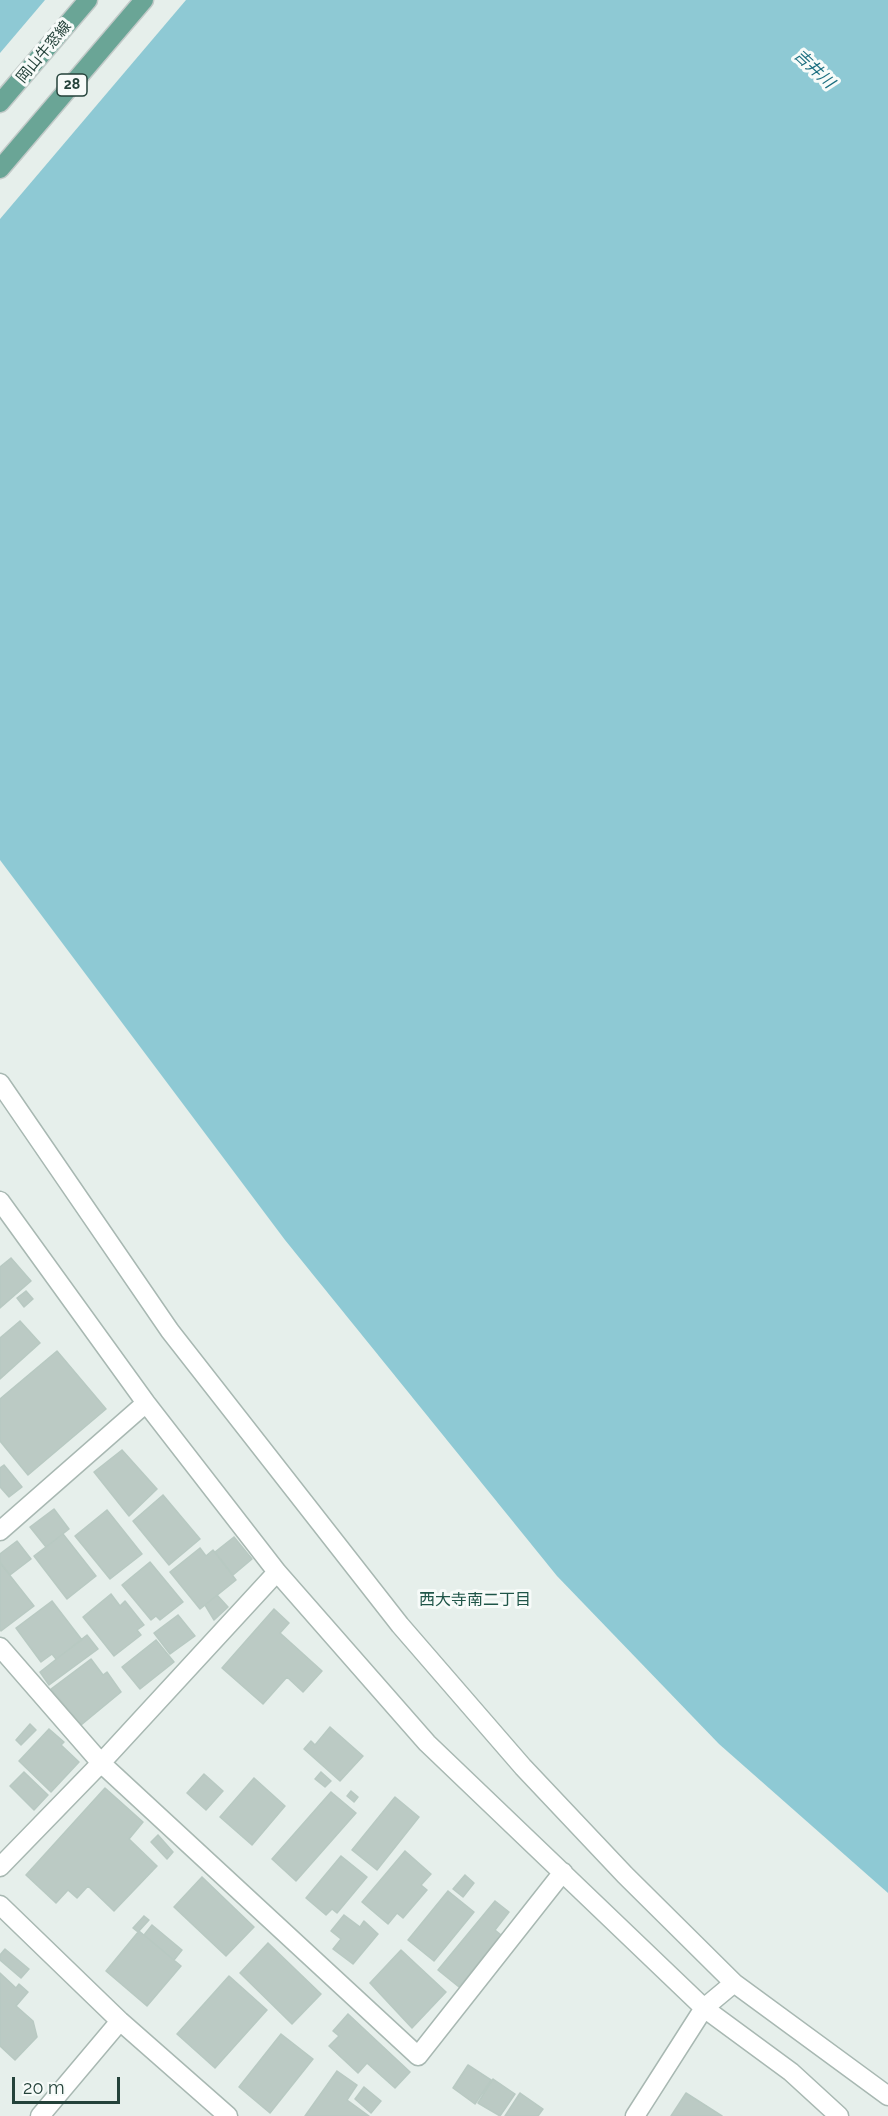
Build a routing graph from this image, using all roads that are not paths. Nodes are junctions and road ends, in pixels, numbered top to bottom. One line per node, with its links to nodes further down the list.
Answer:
1 (88, 0): 3 (main road, 岡山牛窓線)
2 (144, 0): 4 (main road, 28)
3 (0, 104)
4 (0, 169)
5 (0, 1083): 15 (street)
6 (0, 1201): 7 (street)
7 (146, 1403): 8 (street); 9 (street)
8 (0, 1531)
9 (277, 1572): 11 (street); 13 (street)
10 (0, 1647): 11 (street)
11 (101, 1763): 12 (street); 13 (street)
12 (0, 1867)
13 (563, 1872): 16 (street)
14 (0, 1905): 17 (street)
15 (734, 1983): 16 (street); 18 (street)
16 (704, 2008): 21 (street); 22 (street)
17 (120, 2020): 19 (street); 20 (street)
18 (888, 2096)
19 (40, 2116)
20 (228, 2116)
21 (635, 2116)
22 (839, 2116)

